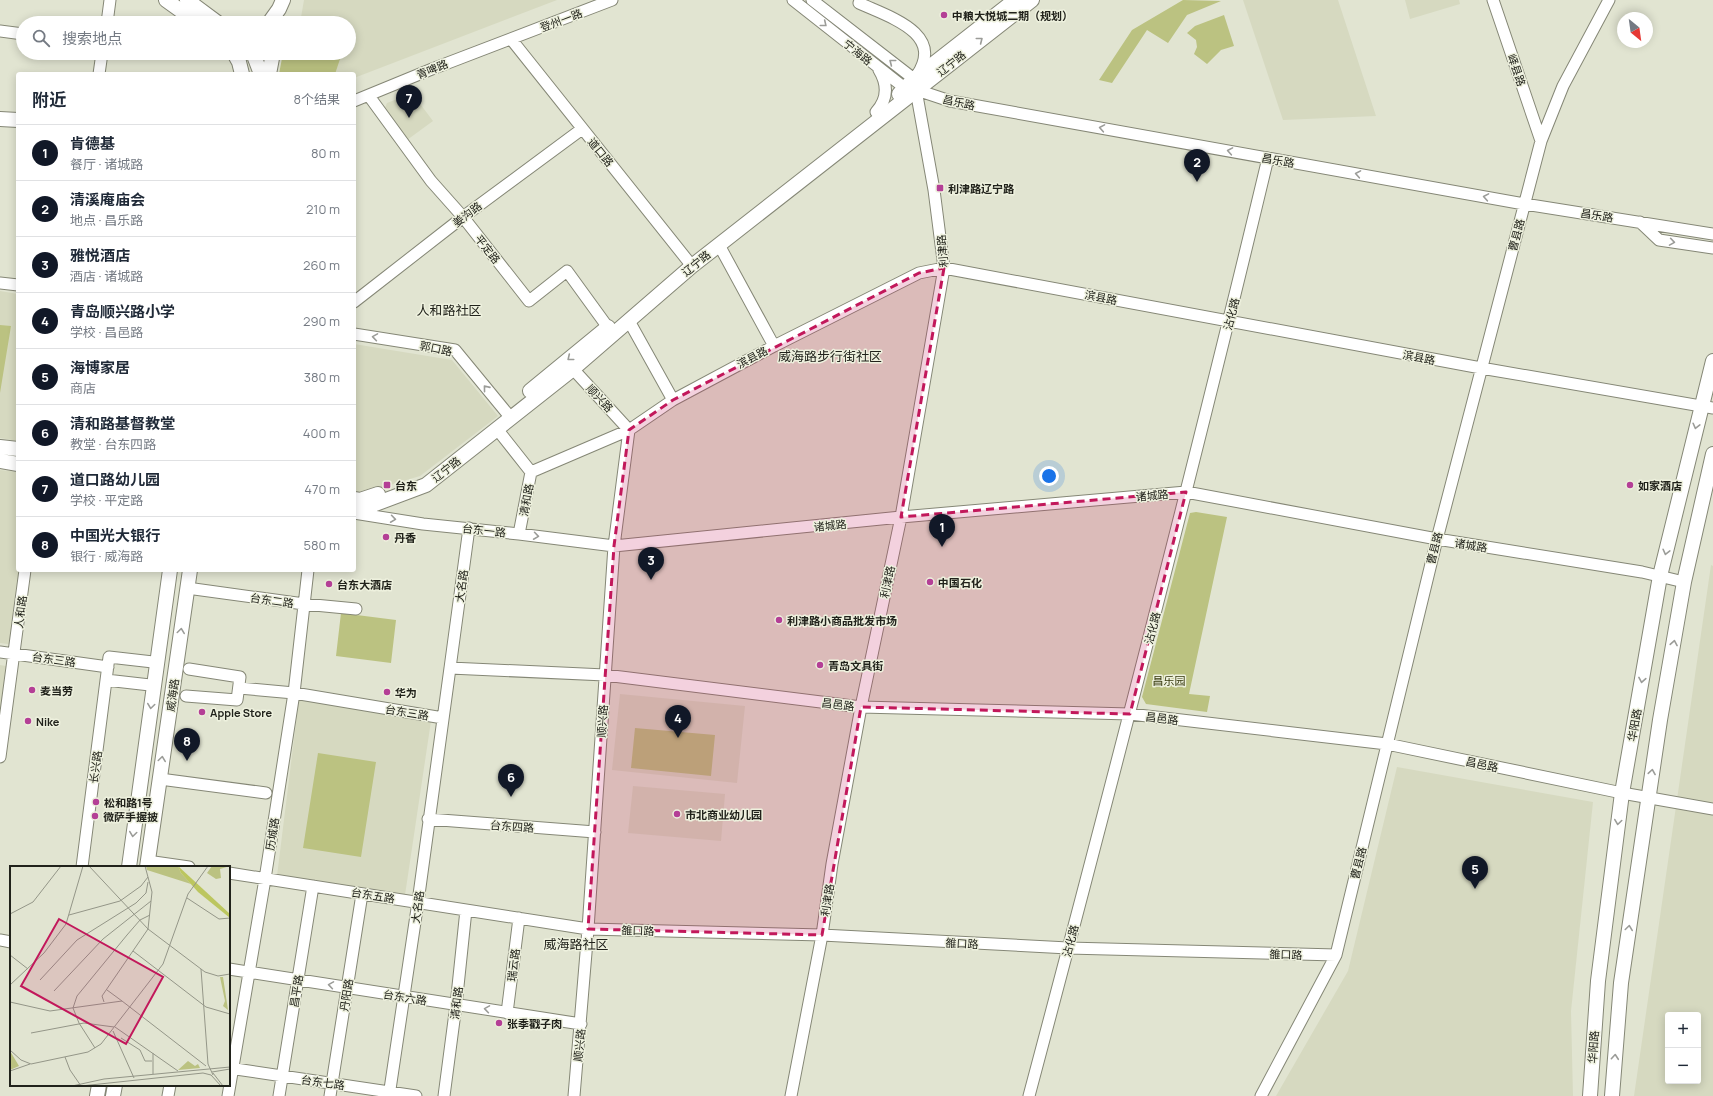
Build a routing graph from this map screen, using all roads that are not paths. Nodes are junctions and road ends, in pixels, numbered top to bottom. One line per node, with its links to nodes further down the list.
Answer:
1 (110, 0): 13 (street)
2 (166, 0): 14 (main road)
3 (187, 0): 15 (main road)
4 (284, 0): 16 (main road); 17 (main road)
5 (612, 0): 20 (street, 登州一路)
6 (793, 0): 25 (street, 宁海路, one-way to 25)
7 (812, 0): 30 (street, 宁海路, one-way to 7)
8 (1015, 0): 30 (main road, 辽宁路)
9 (1032, 0): 30 (main road, 辽宁路, one-way to 9)
10 (1493, 0): 37 (street, 峄县路)
11 (1609, 0): 37 (street, 曹县路)
12 (859, 3): 30 (street)
13 (108, 16)
14 (188, 16)
15 (209, 16)
16 (274, 16)
17 (281, 16)
18 (0, 31): 19 (street)
19 (16, 33)
20 (511, 39): 31 (street, 青啤路); 36 (street, 道口路)
21 (101, 60): 26 (street)
22 (238, 60): 27 (main road)
23 (256, 60): 28 (main road)
24 (272, 60): 29 (main road)
25 (876, 66): 30 (street, 宁海路); 33 (street)
26 (100, 72)
27 (242, 72)
28 (260, 72)
29 (269, 72)
30 (912, 86): 33 (main road, 辽宁路); 38 (street, 昌乐路, one-way to 30); 43 (main road, 辽宁路); 46 (street, 利津路)
31 (369, 96): 32 (street, 青啤路); 40 (street, 平定路)
32 (356, 100)
33 (876, 112): 45 (main road, 辽宁路)
34 (0, 119): 35 (main road)
35 (16, 120)
36 (582, 129): 40 (street, 姜沟路); 45 (street, 道口路)
37 (1541, 141): 39 (street, 曹县路)
38 (1268, 158): 39 (street, 昌乐路, one-way to 38); 51 (street, 沾化路)
39 (1524, 204): 41 (street, 昌乐路); 56 (street, 曹县路)
40 (462, 217): 49 (street, 姜沟路); 52 (street, 平定路)
41 (1640, 222): 42 (street, 昌乐路); 44 (street, one-way to 44)
42 (1713, 234)
43 (719, 245): 45 (main road, 辽宁路); 54 (street)
44 (1713, 248)
45 (690, 263): 50 (main road, 辽宁路); 52 (main road, 辽宁路)
46 (944, 268): 51 (street, 滨县路); 54 (street, 滨县路); 71 (street, 利津路)
47 (0, 283): 48 (street)
48 (16, 285)
49 (356, 300)
50 (629, 321): 52 (main road, 辽宁路); 58 (street)
51 (1229, 321): 56 (street, 滨县路); 69 (street, 沾化路)
52 (611, 330): 57 (main road, 辽宁路); 60 (main road, 辽宁路, one-way to 60)
53 (356, 334): 60 (street, 郭口路, one-way to 53)
54 (774, 346): 58 (street, 滨县路)
55 (1713, 361): 59 (main road, 华阳路)
56 (1481, 368): 59 (street, 滨县路); 74 (street, 曹县路)
57 (573, 369): 60 (main road, 辽宁路); 62 (street, 顺兴路)
58 (673, 400): 62 (street, 滨县路)
59 (1707, 407): 80 (main road, 华阳路, one-way to 80)
60 (508, 415): 61 (main road, 辽宁路); 70 (main road, 辽宁路)
61 (497, 429): 68 (street, 清和路); 70 (main road, 辽宁路)
62 (629, 430): 68 (street, 滨县路); 75 (street, 顺兴路)
63 (0, 447): 64 (main road)
64 (16, 449)
65 (1713, 454): 81 (main road, 华阳路)
66 (0, 461): 67 (main road)
67 (16, 464)
68 (531, 472): 73 (street, 清和路)
69 (1186, 492): 71 (street, 诸城路); 74 (street, 诸城路); 98 (street, 沾化路)
70 (356, 506): 72 (street, 台东一路, one-way to 72)
71 (901, 518): 75 (street, 诸城路); 97 (street, 利津路)
72 (469, 528): 73 (street, 台东一路); 89 (street, 大名路)
73 (519, 534): 75 (street, 台东一路, one-way to 75)
74 (1437, 539): 80 (street, 诸城路); 100 (street, 曹县路)
75 (614, 546): 91 (street, 顺兴路)
76 (25, 572): 86 (street, 人和路)
77 (170, 572): 111 (main road, 威海路, one-way to 111)
78 (190, 572): 82 (main road, 威海路)
79 (308, 572): 83 (street, 历城路)
80 (1660, 576): 81 (street, 诸城路); 104 (main road, 华阳路, one-way to 104)
81 (1684, 582): 105 (main road, 华阳路, one-way to 81)
82 (187, 588): 83 (street, 台东二路); 102 (main road, 威海路, one-way to 82)
83 (304, 604): 84 (street, 台东二路); 95 (street, 历城路)
84 (356, 609)
85 (0, 652): 86 (street, 台东三路)
86 (14, 654): 88 (street, 台东三路); 101 (street, 人和路)
87 (153, 662): 88 (street)
88 (108, 667): 92 (street, 长兴路)
89 (450, 668): 91 (street); 99 (street, 台东三路)
90 (189, 669): 94 (street)
91 (605, 675): 97 (street, 昌邑路); 108 (street, 顺兴路)
92 (106, 680): 93 (street); 110 (street, 长兴路)
93 (150, 685)
94 (239, 688): 95 (street, 台东三路); 96 (street)
95 (294, 693): 99 (street, 台东三路); 114 (street, 历城路)
96 (186, 696)
97 (861, 707): 98 (street, 昌邑路); 121 (street, 利津路)
98 (1130, 714): 100 (street, 昌邑路); 124 (street, 沾化路)
99 (443, 718): 107 (street, 大名路)
100 (1387, 744): 104 (street, 昌邑路); 125 (street, 曹县路)
101 (0, 757)
102 (160, 779): 103 (street); 109 (main road, 威海路)
103 (266, 793)
104 (1622, 793): 105 (street, 昌邑路); 154 (main road, 华阳路, one-way to 154)
105 (1648, 798): 106 (street, 昌邑路); 155 (main road, 华阳路, one-way to 105)
106 (1713, 809)
107 (428, 819): 108 (street, 台东四路); 117 (street, 大名路)
108 (595, 832): 120 (street, 顺兴路)
109 (147, 864): 112 (street)
110 (82, 866)
111 (129, 866)
112 (175, 866)
113 (230, 873): 114 (street, 台东五路)
114 (265, 879): 115 (street, 台东五路); 127 (street, 历城路)
115 (313, 886): 116 (street, 台东五路); 128 (street, 昌平路)
116 (362, 894): 117 (street, 台东五路); 129 (street, 丹阳路)
117 (418, 902): 118 (street, 台东五路); 130 (street, 大名路)
118 (466, 910): 119 (street, 台东五路); 131 (street, 清和路)
119 (519, 918): 120 (street, 台东五路); 132 (street, 瑞云路)
120 (588, 929): 121 (street, 雒口路); 133 (street, 顺兴路)
121 (822, 935): 124 (street, 雒口路); 151 (street, 利津路)
122 (0, 940): 123 (street)
123 (10, 942)
124 (1068, 948): 125 (street, 雒口路); 152 (street, 沾化路)
125 (1336, 955): 153 (street, 曹县路)
126 (230, 969): 127 (street, 台东六路)
127 (249, 972): 128 (street, 台东六路); 134 (street, 历城路)
128 (298, 980): 129 (street, 台东六路, one-way to 128); 135 (street, 昌平路)
129 (347, 988): 130 (street, 台东六路); 136 (street, 丹阳路)
130 (403, 997): 131 (street, 台东六路); 141 (street, 大名路)
131 (456, 1005): 132 (street, 台东六路, one-way to 131); 149 (street, 清和路)
132 (507, 1012): 133 (street, 台东六路)
133 (581, 1024): 150 (street, 顺兴路)
134 (231, 1069): 135 (street, 台东七路)
135 (282, 1076): 136 (street, 台东七路); 146 (street, 昌平路)
136 (332, 1083): 141 (street, 台东七路); 147 (street, 丹阳路)
137 (99, 1086): 142 (main road)
138 (114, 1086): 143 (main road)
139 (170, 1086): 144 (street)
140 (229, 1086): 145 (street, 历城路)
141 (389, 1094): 148 (street, 台东七路)
142 (97, 1096)
143 (113, 1096)
144 (168, 1096)
145 (228, 1096)
146 (279, 1096)
147 (330, 1096)
148 (416, 1096)
149 (444, 1096)
150 (574, 1096)
151 (791, 1096)
152 (1029, 1096)
153 (1261, 1096)
154 (1590, 1096)
155 (1612, 1096)

